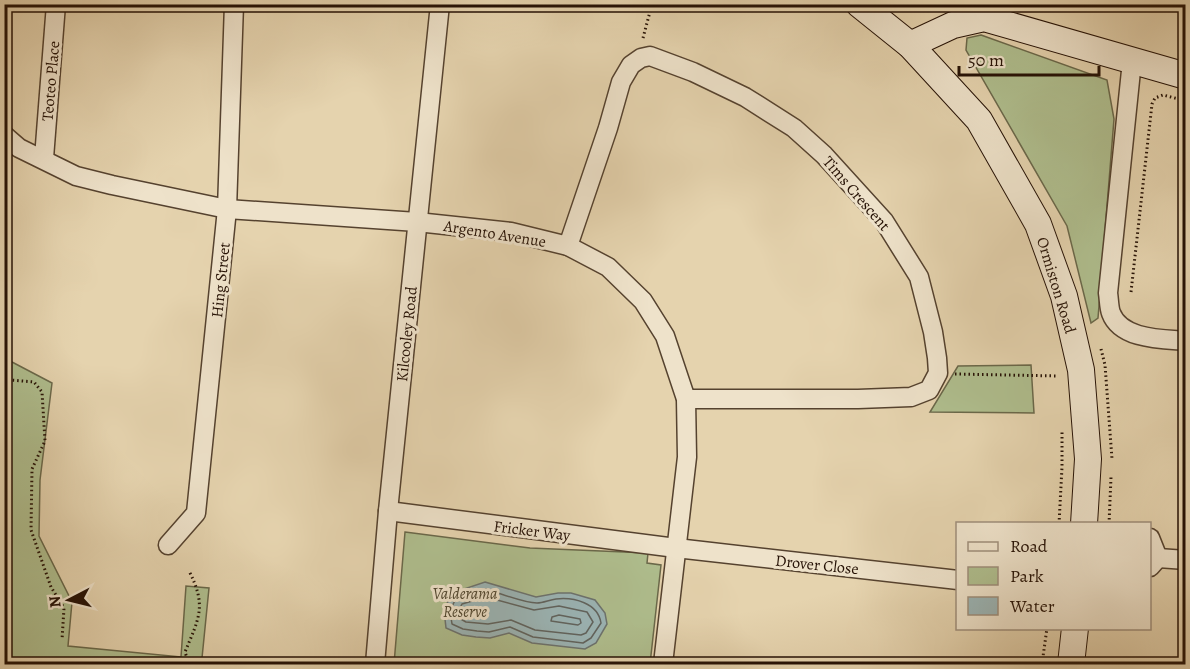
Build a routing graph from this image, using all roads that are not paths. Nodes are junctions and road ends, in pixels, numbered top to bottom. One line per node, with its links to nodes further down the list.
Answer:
1 (56, 4): 9 (street, Teoteo Place)
2 (234, 4): 10 (street, Hing Street)
3 (440, 4): 11 (street, Kilcooley Road)
4 (859, 4): 5 (main road, Ormiston Road)
5 (910, 45): 6 (main road); 16 (main road, Ormiston Road)
6 (1132, 61): 7 (main road); 13 (street)
7 (1185, 76)
8 (4, 135): 9 (street, Argento Avenue)
9 (44, 158): 10 (street, Argento Avenue)
10 (227, 209): 11 (street, Argento Avenue); 17 (street, Hing Street)
11 (417, 222): 12 (street, Argento Avenue); 15 (street, Kilcooley Road)
12 (568, 246): 14 (street, Argento Avenue); 14 (street, Tims Crescent)
13 (1185, 342)
14 (686, 399): 18 (street, Argento Avenue)
15 (388, 511): 18 (street, Fricker Way); 23 (street, Kilcooley Road)
16 (1084, 522)
17 (168, 545)
18 (676, 548): 21 (street, Drover Close); 24 (street, Argento Avenue)
19 (1185, 560): 20 (street)
20 (1154, 562)
21 (956, 580)
22 (1075, 630): 25 (main road)
23 (375, 664)
24 (663, 664)
25 (1071, 664)

